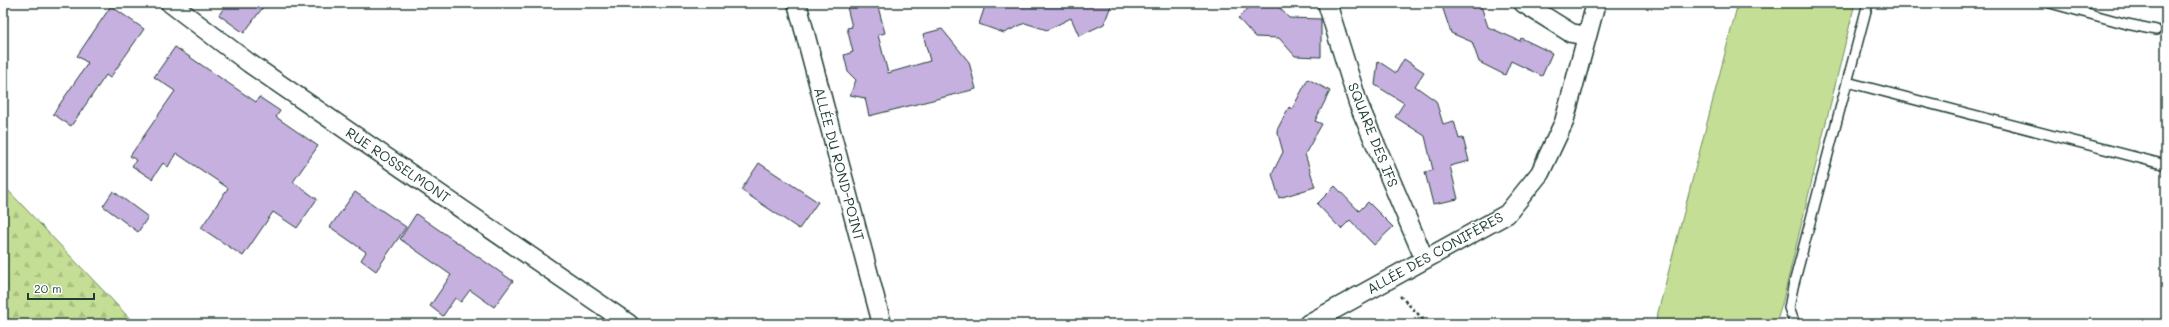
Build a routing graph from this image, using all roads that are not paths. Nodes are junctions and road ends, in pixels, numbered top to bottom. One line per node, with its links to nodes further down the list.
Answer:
1 (170, 3): 13 (street, RUE ROSSELMONT)
2 (797, 3): 14 (street, ALLÉE DU ROND-POINT)
3 (1523, 3): 9 (street)
4 (1596, 3): 9 (street, ALLÉE DES CONIFÈRES)
5 (1868, 3): 10 (lane)
6 (2050, 3): 8 (lane)
7 (1328, 6): 12 (street, SQUARE DES IFS)
8 (2156, 30)
9 (1587, 36): 12 (street, ALLÉE DES CONIFÈRES)
10 (1847, 82): 11 (lane); 16 (lane)
11 (2166, 165)
12 (1424, 258): 15 (street, ALLÉE DES CONIFÈRES)
13 (629, 324)
14 (882, 324)
15 (1308, 324)
16 (1795, 324)

